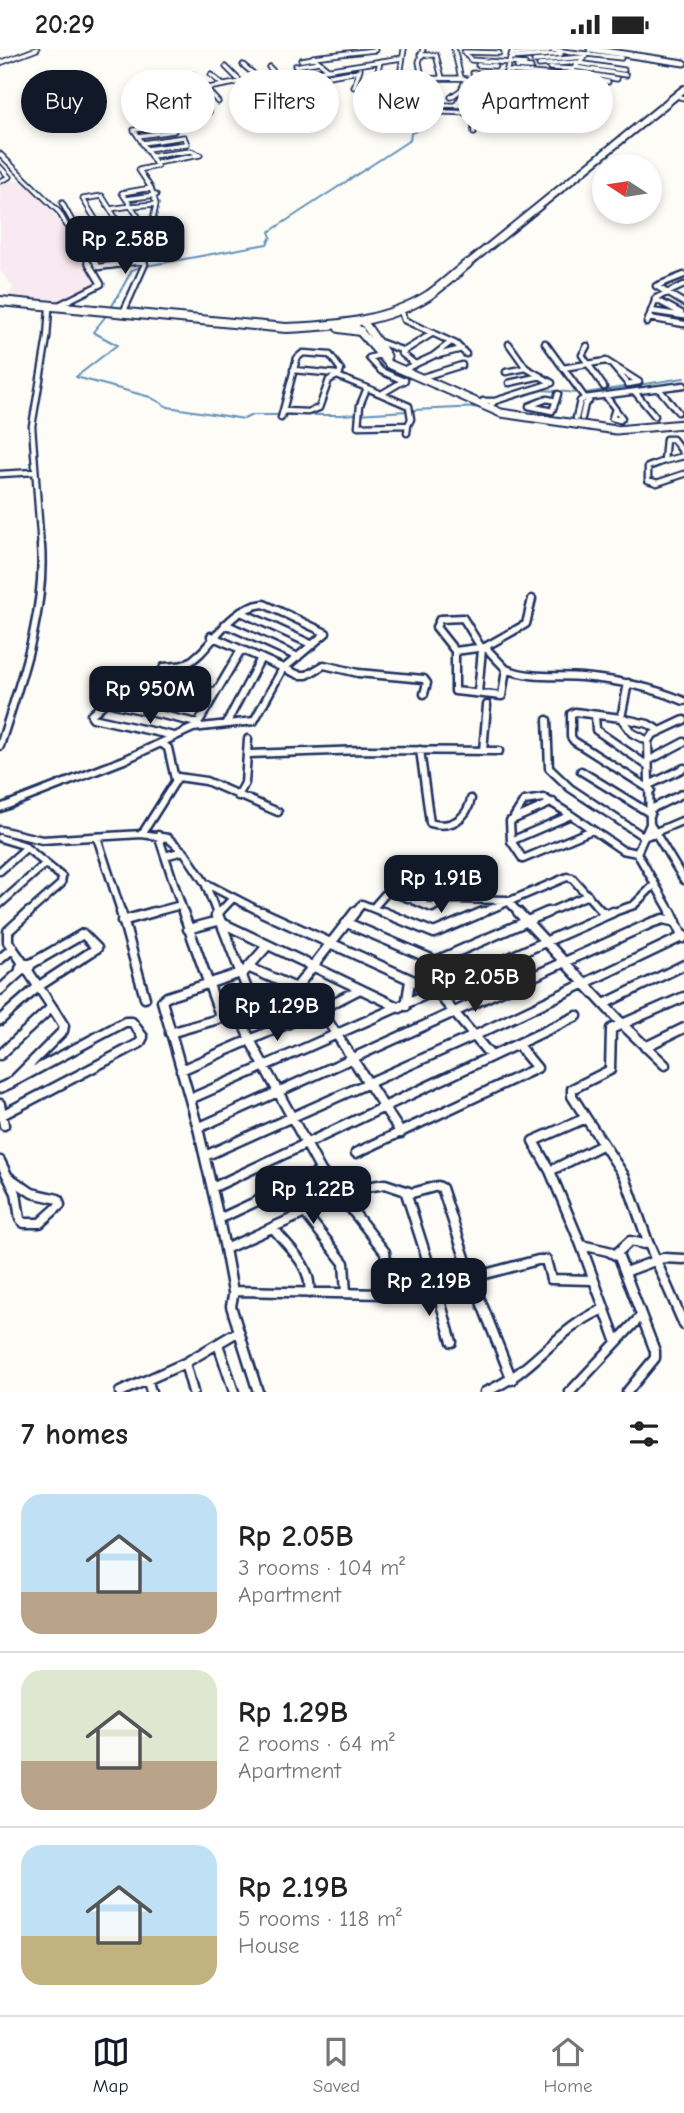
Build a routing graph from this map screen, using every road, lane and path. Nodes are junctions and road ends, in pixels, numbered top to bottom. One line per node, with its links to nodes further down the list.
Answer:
1 (37, 49): 26 (street)
2 (404, 49): 17 (street)
3 (423, 49): 12 (street)
4 (454, 49): 53 (street)
5 (494, 49): 22 (street)
6 (544, 49): 8 (street)
7 (375, 50): 9 (street); 23 (street)
8 (554, 50): 11 (street); 58 (street)
9 (335, 51): 16 (street)
10 (589, 52): 11 (street); 13 (street); 24 (street); 28 (street); 63 (street)
11 (576, 53): 14 (street)
12 (420, 56): 17 (street); 51 (street); 52 (street)
13 (600, 56): 15 (street); 34 (street)
14 (529, 57): 18 (street); 24 (street)
15 (612, 57): 19 (street); 39 (street)
16 (313, 58): 21 (street); 25 (street)
17 (402, 58): 23 (street); 50 (street)
18 (517, 58): 30 (street); 56 (street)
19 (621, 58)
20 (349, 59): 33 (street)
21 (301, 60)
22 (497, 60): 22 (street); 54 (street); 55 (street)
23 (381, 61): 29 (street); 49 (street)
24 (534, 61): 36 (street)
25 (319, 62): 35 (street); 42 (street)
26 (0, 63)
27 (564, 63): 36 (street); 41 (street); 62 (street)
28 (684, 63)
29 (361, 64): 33 (street); 48 (street)
30 (525, 64): 40 (street); 57 (street)
31 (620, 64): 43 (street)
32 (243, 65): 45 (street)
33 (355, 65): 42 (street)
34 (591, 65): 39 (street); 64 (street)
35 (295, 66)
36 (544, 66): 41 (street); 61 (street)
37 (226, 67): 44 (street)
38 (269, 67): 46 (street)
39 (602, 67): 43 (street)
40 (531, 68): 59 (street); 60 (street)
41 (559, 68)
42 (328, 69): 47 (street)
43 (615, 69): 65 (street)
44 (229, 70)
45 (249, 70)
46 (272, 70)
47 (322, 70)
48 (359, 70)
49 (379, 70)
50 (401, 70)
51 (421, 70)
52 (440, 70)
53 (459, 70)
54 (479, 70)
55 (479, 70)
56 (510, 70)
57 (516, 70)
58 (519, 70)
59 (526, 70)
60 (534, 70)
61 (548, 70)
62 (563, 70)
63 (572, 70)
64 (581, 70)
65 (613, 74)
66 (215, 78): 70 (street)
67 (613, 79): 68 (street)
68 (617, 79)
69 (229, 84): 70 (street)
70 (223, 85): 71 (street)
71 (215, 86)
72 (458, 92): 74 (street)
73 (683, 95): 84 (highway)
74 (451, 97)
75 (215, 99): 77 (street)
76 (458, 101): 79 (street)
77 (218, 102)
78 (444, 105): 79 (street)
79 (456, 105)
80 (137, 136): 80 (street); 81 (street)
81 (142, 143): 82 (street); 82 (street)
82 (146, 149): 85 (street)
83 (0, 154): 112 (street)
84 (607, 154)
85 (151, 156): 86 (street); 86 (street)
86 (156, 163): 91 (street)
87 (592, 165): 115 (highway)
88 (592, 165): 118 (highway)
89 (0, 167): 90 (street)
90 (0, 180)
91 (151, 188): 92 (street); 93 (street)
92 (156, 195): 93 (street); 95 (street)
93 (126, 199): 96 (street)
94 (62, 203): 105 (street)
95 (156, 204): 96 (street); 98 (street)
96 (131, 206): 97 (street); 99 (street)
97 (110, 209): 100 (street); 101 (street)
98 (154, 214): 99 (street); 102 (street)
99 (138, 217): 102 (street)
100 (122, 228): 101 (street); 101 (street); 104 (street)
101 (103, 231): 104 (street)
102 (151, 237): 103 (street)
103 (149, 247): 104 (street); 105 (street)
104 (134, 250)
105 (143, 264): 114 (street)
106 (684, 275): 108 (street)
107 (684, 285): 108 (street)
108 (664, 292): 109 (street); 111 (street)
109 (655, 299): 113 (street); 116 (street)
110 (0, 303): 112 (highway)
111 (684, 303)
112 (52, 308): 114 (highway); 161 (street)
113 (651, 311): 116 (street); 117 (street)
114 (111, 313): 118 (highway); 118 (highway)
115 (402, 314): 118 (highway); 119 (street)
116 (684, 316)
117 (684, 324)
118 (362, 327): 120 (street); 136 (street)
119 (433, 333): 121 (street); 125 (street)
120 (377, 341): 125 (street); 136 (street)
121 (451, 342): 126 (street); 126 (street)
122 (545, 343): 132 (street)
123 (509, 344): 131 (street)
124 (587, 346): 129 (street)
125 (404, 351): 127 (street)
126 (433, 356): 127 (street)
127 (415, 364): 136 (street)
128 (462, 365): 138 (street)
129 (587, 365): 130 (street); 132 (street); 140 (street)
130 (612, 365): 130 (street)
131 (526, 368): 134 (street); 137 (street)
132 (563, 368): 148 (street)
133 (293, 370): 135 (street); 135 (street); 135 (street)
134 (506, 372)
135 (338, 375): 142 (street)
136 (405, 375): 138 (street); 145 (street)
137 (541, 376): 139 (street); 150 (street)
138 (421, 378): 150 (street)
139 (509, 383)
140 (604, 387)
141 (683, 387): 143 (street)
142 (367, 388): 145 (street); 157 (street)
143 (659, 389): 144 (street); 152 (street)
144 (635, 392): 147 (street); 154 (street)
145 (383, 393): 157 (street)
146 (558, 394): 149 (street)
147 (605, 395): 148 (street); 151 (street)
148 (584, 399): 155 (street)
149 (557, 401): 153 (street); 153 (street)
150 (489, 404): 153 (street); 156 (street)
151 (615, 409)
152 (678, 412)
153 (541, 413): 155 (street)
154 (655, 416)
155 (579, 420): 156 (street)
156 (684, 421)
157 (408, 425): 158 (street)
158 (407, 433)
159 (684, 455): 160 (street); 160 (street)
160 (664, 461): 163 (street)
161 (35, 472): 162 (street); 198 (street)
162 (0, 474)
163 (684, 474)
164 (532, 599): 169 (street)
165 (243, 613): 166 (street); 168 (street); 168 (street)
166 (225, 624): 167 (street); 172 (street)
167 (211, 636): 170 (street); 176 (street)
168 (313, 645): 172 (street)
169 (483, 647): 171 (street); 171 (street); 174 (street); 180 (street)
170 (241, 650): 173 (street); 178 (street)
171 (455, 651): 180 (street)
172 (298, 657): 175 (street)
173 (261, 658): 175 (street); 190 (street)
174 (506, 669): 177 (street); 180 (street)
175 (282, 671): 179 (street); 190 (street)
176 (158, 679): 178 (street); 181 (street)
177 (628, 683): 182 (street); 187 (street)
178 (215, 691): 184 (street)
179 (424, 694)
180 (478, 694)
181 (151, 695): 184 (street); 185 (street)
182 (684, 701)
183 (487, 705): 200 (street)
184 (206, 708): 191 (street)
185 (141, 710): 191 (street); 193 (street)
186 (595, 715): 187 (street); 203 (street); 207 (street)
187 (621, 718): 192 (street); 195 (street)
188 (547, 720): 223 (street)
189 (684, 720): 192 (street)
190 (226, 724): 191 (street)
191 (197, 725): 193 (street)
192 (660, 731): 195 (street)
193 (174, 737): 196 (street)
194 (248, 739): 202 (street)
195 (648, 741): 203 (street)
196 (161, 743): 206 (street); 211 (street)
197 (684, 743): 203 (street)
198 (0, 746)
199 (420, 750): 200 (street); 202 (street); 210 (street)
200 (484, 751): 201 (street)
201 (499, 751)
202 (249, 754): 209 (street)
203 (648, 764): 207 (street)
204 (684, 768): 207 (street)
205 (581, 771): 212 (street)
206 (175, 779): 209 (street); 220 (street)
207 (651, 787): 212 (street)
208 (684, 793): 212 (street)
209 (238, 796): 213 (street)
210 (471, 799)
211 (0, 809)
212 (651, 812): 216 (street)
213 (278, 813)
214 (571, 815): 218 (street); 225 (street); 225 (street)
215 (684, 820): 219 (street)
216 (650, 824): 219 (street); 223 (street)
217 (0, 830): 222 (street)
218 (592, 830): 225 (street); 228 (street)
219 (657, 833): 223 (street); 232 (street)
220 (142, 834): 221 (street); 222 (street)
221 (158, 835): 227 (street); 229 (street)
222 (97, 837): 243 (street)
223 (644, 837): 228 (street)
224 (0, 838): 226 (street)
225 (511, 841)
226 (26, 848): 230 (street); 231 (street)
227 (183, 851): 229 (street); 233 (street)
228 (637, 853): 234 (street)
229 (164, 856): 239 (street)
230 (45, 864): 238 (street); 254 (street)
231 (0, 871)
232 (684, 880)
233 (205, 883): 236 (street); 242 (street)
234 (654, 885): 241 (street); 245 (street)
235 (588, 895): 237 (street); 241 (street); 244 (street)
236 (233, 898): 242 (street); 252 (street)
237 (507, 900): 240 (street); 240 (street); 244 (street)
238 (0, 904)
239 (181, 905): 243 (street); 247 (street)
240 (373, 908): 246 (street)
241 (605, 915): 251 (street)
242 (217, 918): 247 (street); 248 (street); 250 (street)
243 (122, 921): 271 (street)
244 (527, 921): 246 (street); 251 (street)
245 (676, 922): 249 (street); 256 (street)
246 (347, 923): 252 (street)
247 (188, 929): 264 (street)
248 (237, 930): 250 (street); 253 (street)
249 (683, 937): 263 (street)
250 (225, 939): 261 (street)
251 (546, 941): 256 (street); 269 (street)
252 (332, 943): 258 (street); 262 (street)
253 (268, 945): 258 (street); 260 (street)
254 (13, 949): 255 (street); 259 (street)
255 (0, 959)
256 (564, 963): 263 (street); 278 (street)
257 (684, 965): 272 (street)
258 (315, 966): 266 (street); 267 (street)
259 (26, 967): 265 (street); 265 (street); 268 (street)
260 (250, 968): 261 (street); 266 (street)
261 (239, 974): 264 (street); 274 (street)
262 (410, 981): 269 (street); 275 (street)
263 (585, 983): 272 (street); 286 (street)
264 (207, 984): 280 (street); 284 (street)
265 (38, 986): 273 (street); 281 (street)
266 (296, 988): 274 (street); 276 (street)
267 (360, 989): 275 (street); 276 (street)
268 (0, 990)
269 (436, 991): 275 (street); 278 (street)
270 (684, 997): 282 (street)
271 (145, 998)
272 (604, 1004): 282 (street)
273 (52, 1007): 290 (street); 296 (street)
274 (254, 1007): 277 (street)
275 (403, 1007): 285 (street)
276 (321, 1009): 285 (street); 287 (street)
277 (239, 1013): 280 (street); 287 (street)
278 (456, 1013): 286 (street); 292 (street)
279 (577, 1016): 288 (street)
280 (221, 1018): 284 (street)
281 (0, 1020)
282 (623, 1025): 289 (street); 304 (street)
283 (684, 1028): 289 (street)
284 (170, 1033): 295 (street)
285 (336, 1036): 292 (street); 294 (street)
286 (474, 1036): 291 (street); 297 (street)
287 (250, 1040): 294 (street); 295 (street)
288 (517, 1044): 291 (street); 306 (street)
289 (645, 1047): 293 (street)
290 (0, 1055)
291 (491, 1056): 302 (street)
292 (353, 1059): 297 (street); 299 (street)
293 (665, 1065)
294 (266, 1068): 299 (street); 300 (street)
295 (181, 1070): 300 (street)
296 (10, 1083): 298 (street); 301 (street)
297 (369, 1084): 302 (street); 303 (street)
298 (0, 1088)
299 (278, 1093): 303 (street); 305 (street)
300 (190, 1099): 305 (street)
301 (0, 1104)
302 (384, 1107): 306 (street); 307 (street)
303 (291, 1117): 307 (street); 310 (street)
304 (586, 1118): 308 (street); 313 (street)
305 (198, 1128): 310 (street)
306 (401, 1133): 309 (street)
307 (307, 1143): 312 (street); 315 (street)
308 (602, 1145): 313 (street); 321 (street)
309 (356, 1153)
310 (205, 1156): 315 (street)
311 (0, 1161): 314 (street)
312 (321, 1171): 317 (street); 319 (street)
313 (550, 1171): 322 (street)
314 (10, 1178): 314 (street)
315 (212, 1188): 319 (street)
316 (405, 1193): 317 (street); 328 (street); 330 (street)
317 (339, 1196): 318 (street); 333 (street)
318 (305, 1213): 320 (street); 333 (street)
319 (219, 1219): 323 (street)
320 (274, 1229): 323 (street); 332 (street)
321 (648, 1242): 324 (street); 326 (street)
322 (581, 1245): 324 (street); 329 (street)
323 (225, 1249): 331 (street)
324 (616, 1254): 327 (street)
325 (684, 1259): 326 (street)
326 (656, 1261): 327 (street); 336 (street)
327 (625, 1272): 335 (street)
328 (472, 1279): 329 (street); 330 (street); 342 (street)
329 (592, 1280): 334 (street)
330 (436, 1287): 339 (street)
331 (233, 1292): 332 (street); 337 (street)
332 (309, 1293): 333 (street)
333 (346, 1293)
334 (604, 1309): 338 (street); 342 (street)
335 (641, 1316): 338 (street); 351 (street)
336 (684, 1325)
337 (239, 1331): 340 (street); 348 (street)
338 (616, 1340): 350 (street)
339 (452, 1342)
340 (218, 1344): 341 (street); 347 (street)
341 (185, 1363): 343 (street); 346 (street)
342 (512, 1380): 349 (street)
343 (143, 1386): 344 (street); 345 (street)
344 (120, 1392)
345 (151, 1392)
346 (193, 1392)
347 (234, 1392)
348 (258, 1392)
349 (485, 1392)
350 (570, 1392)
351 (627, 1392)

